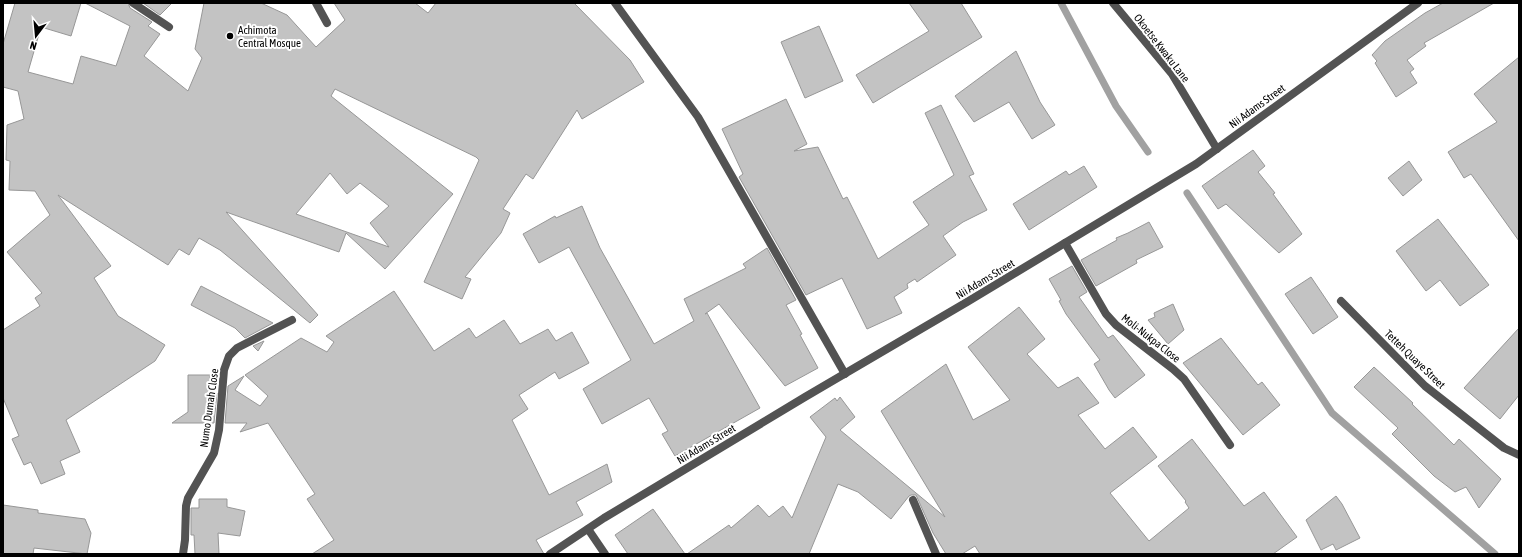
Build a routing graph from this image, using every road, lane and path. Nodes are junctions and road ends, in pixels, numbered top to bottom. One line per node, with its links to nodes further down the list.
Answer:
1 (133, 3): 7 (street)
2 (316, 3): 6 (street)
3 (615, 3): 12 (street)
4 (1113, 3): 8 (street, Okoetse Kwaku Lane)
5 (1418, 3): 8 (street, Nii Adams Street)
6 (327, 23)
7 (168, 27)
8 (1217, 149): 9 (street, Nii Adams Street)
9 (1065, 244): 12 (street, Nii Adams Street); 13 (street, Moli-Nukpa Close)
10 (1341, 301): 14 (street, Tetteh Quaye Street)
11 (292, 320): 17 (street, Numo Dumah Close)
12 (845, 374): 16 (street, Nii Adams Street)
13 (1230, 445)
14 (1519, 455)
15 (913, 500): 20 (street)
16 (588, 529): 18 (street, Nii Adams Street); 19 (street)
17 (183, 554)
18 (550, 554)
19 (605, 554)
20 (936, 554)

